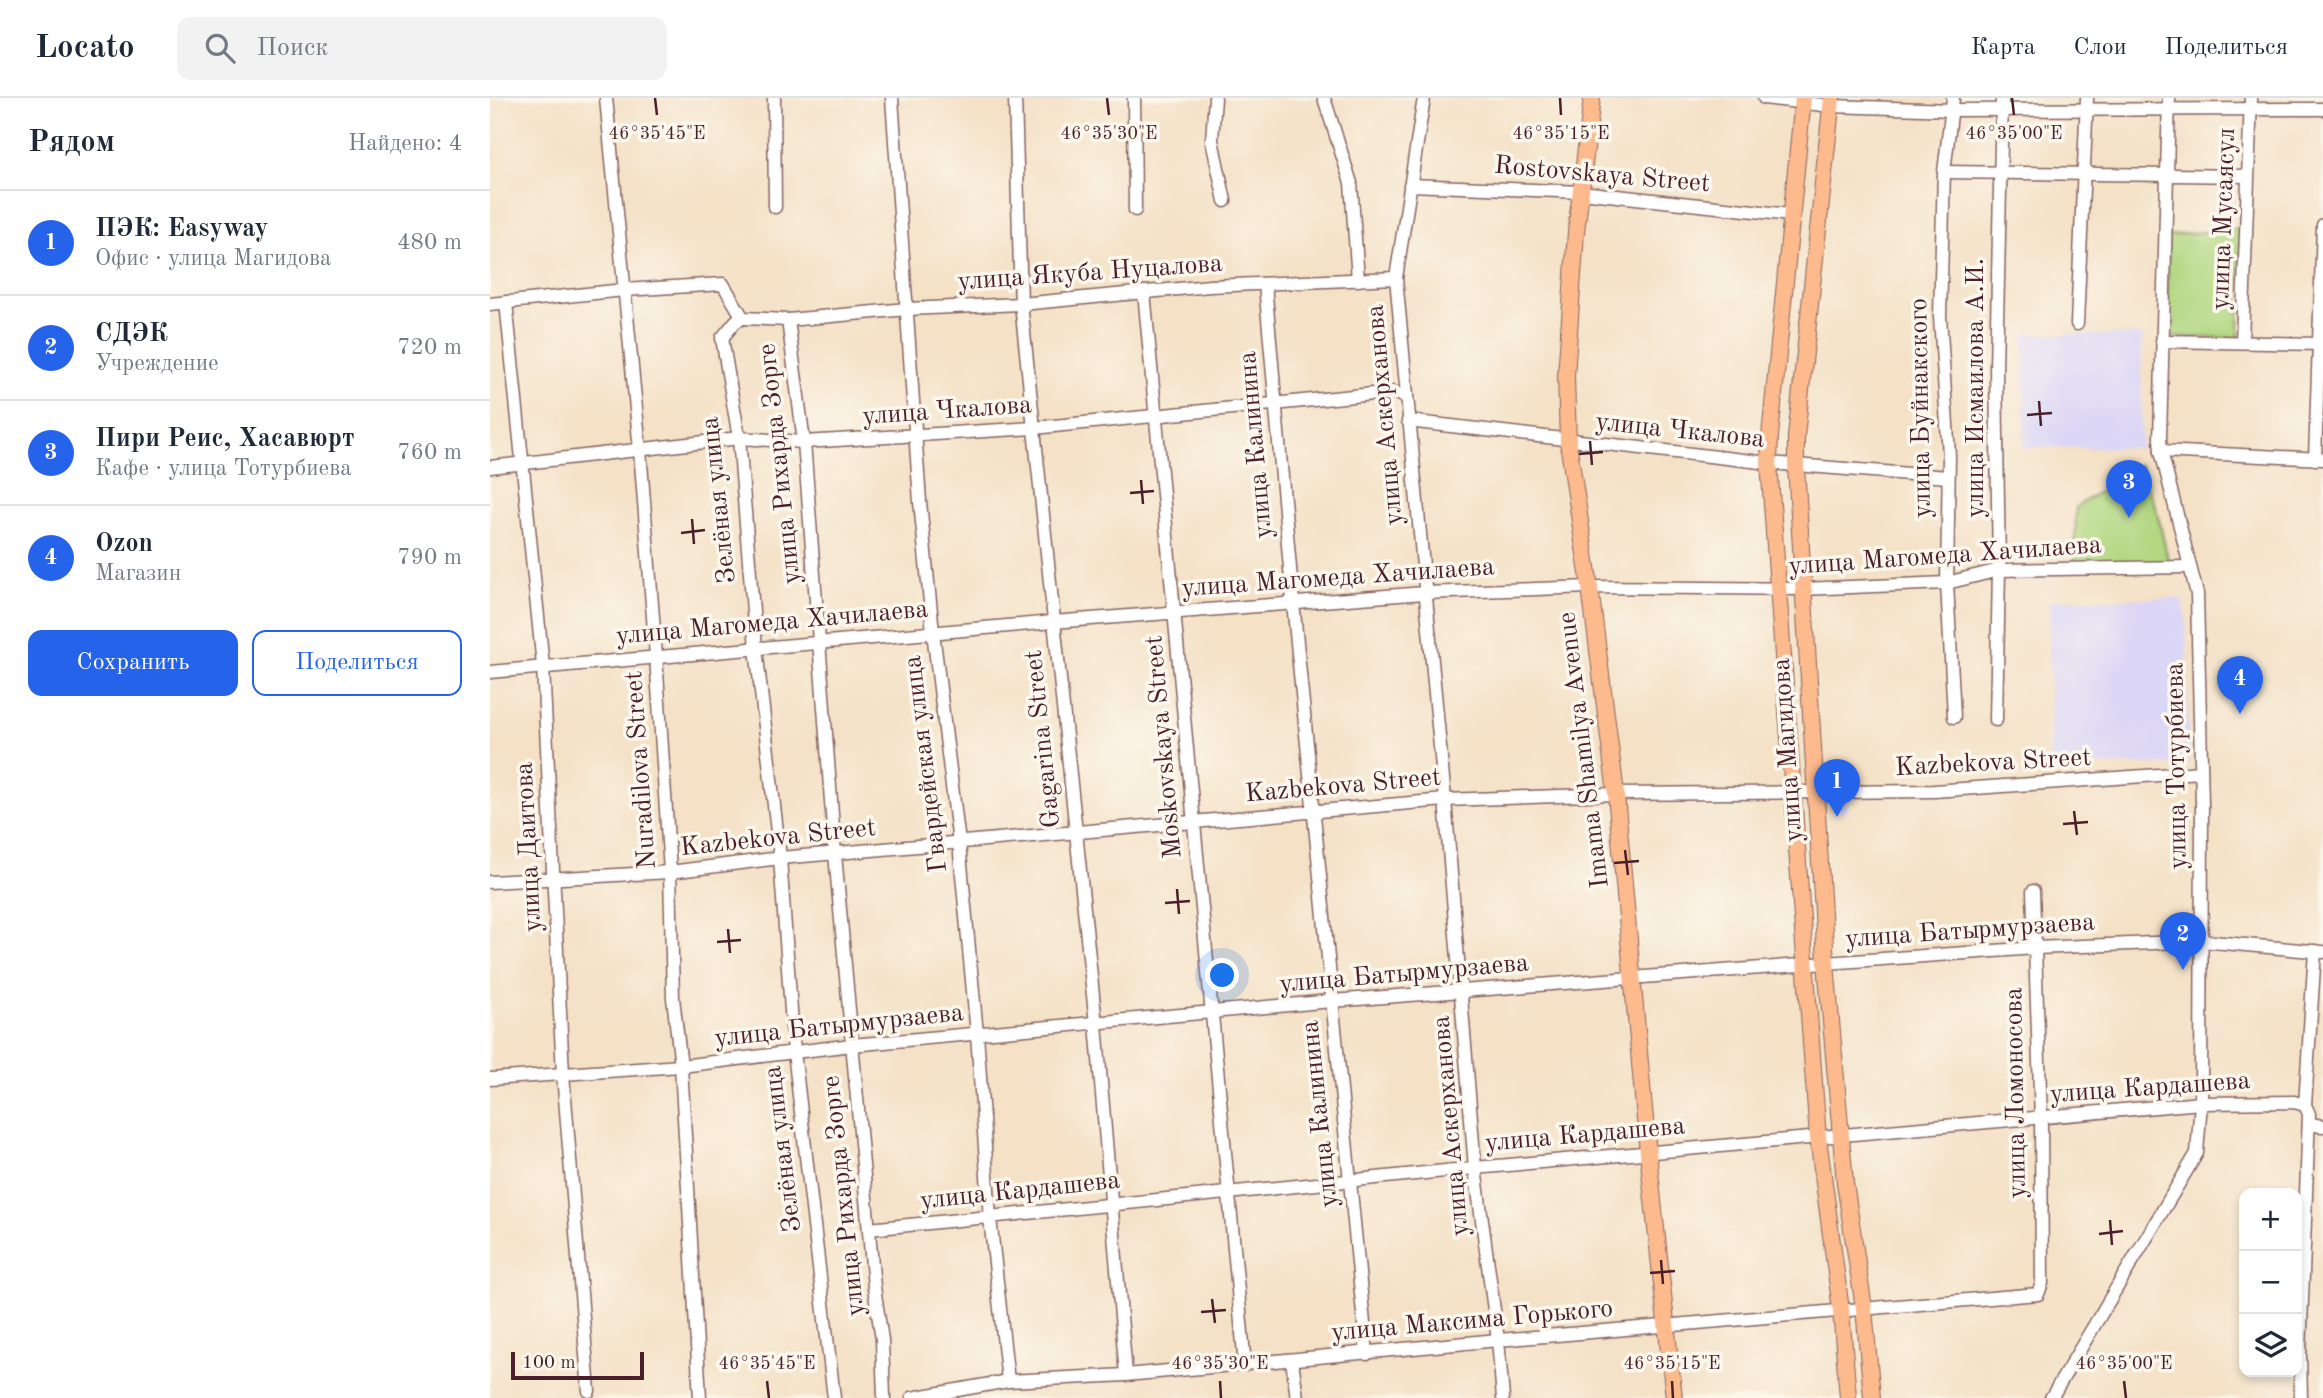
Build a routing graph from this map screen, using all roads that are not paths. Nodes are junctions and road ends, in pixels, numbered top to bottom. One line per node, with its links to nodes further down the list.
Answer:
1 (606, 98): 34 (street, Nuradilova Street)
2 (774, 98): 27 (street)
3 (892, 98): 39 (street, Гвардейская улица)
4 (1015, 98): 38 (street, Gagarina Street)
5 (1134, 98): 28 (street)
6 (1215, 98): 26 (street)
7 (1324, 98): 32 (street)
8 (1424, 98): 24 (street, улица Аскерханова)
9 (1592, 98): 25 (main road, Imama Shamilya Avenue)
10 (1764, 98): 11 (street)
11 (1803, 100): 12 (street); 29 (main road, улица Магидова)
12 (1831, 102): 15 (street); 60 (main road, улица Магидова)
13 (2169, 103): 14 (street); 17 (street); 22 (street, улица Тотурбиева)
14 (2250, 103): 18 (street); 23 (street, улица Мусаясул)
15 (1953, 104): 16 (street); 19 (street, улица Буйнакского)
16 (2002, 104): 17 (street); 20 (street, улица Исмаилова А.И.)
17 (2086, 104): 21 (street)
18 (2323, 109)
19 (1944, 172): 20 (street); 62 (street, улица Буйнакского)
20 (2001, 173): 21 (street); 64 (street, улица Исмаилова А.И.)
21 (2082, 174): 22 (street); 42 (street)
22 (2167, 175): 23 (street); 43 (street, улица Тотурбиева)
23 (2247, 176): 44 (street, улица Мусаясул)
24 (1410, 185): 25 (street, Rostovskaya Street); 31 (street, улица Аскерханова)
25 (1581, 192): 29 (street, Rostovskaya Street); 54 (main road, Imama Shamilya Avenue)
26 (1225, 201)
27 (775, 207)
28 (1135, 211)
29 (1790, 215): 59 (main road, улица Магидова)
30 (2323, 225): 45 (street)
31 (1396, 278): 32 (street, улица Якуба Нуцалова); 46 (street, улица Аскерханова)
32 (1358, 280): 33 (street, улица Якуба Нуцалова)
33 (1265, 284): 35 (street, улица Якуба Нуцалова); 47 (street, улица Калинина)
34 (624, 290): 36 (street); 40 (street); 55 (street, Nuradilova Street)
35 (1144, 292): 38 (street, улица Якуба Нуцалова); 48 (street, Moskovskaya Street)
36 (506, 302): 37 (street); 58 (street, улица Даитова)
37 (490, 304)
38 (1021, 304): 39 (street, улица Якуба Нуцалова); 50 (street, Gagarina Street)
39 (907, 309): 41 (street, улица Якуба Нуцалова); 51 (street, Гвардейская улица)
40 (743, 318): 41 (street, улица Якуба Нуцалова); 52 (street, Зелёная улица)
41 (788, 320): 53 (street, улица Рихарда Зорге)
42 (2077, 324)
43 (2162, 341): 44 (street); 56 (street, улица Тотурбиева)
44 (2242, 342): 45 (street)
45 (2321, 344): 57 (street)
46 (1406, 397): 47 (street, улица Чкалова); 49 (street, улица Аскерханова)
47 (1276, 404): 48 (street, улица Чкалова); 70 (street, улица Калинина)
48 (1156, 416): 50 (street, улица Чкалова); 71 (street, Moskovskaya Street)
49 (1408, 421): 54 (street, улица Чкалова); 69 (street, улица Аскерханова)
50 (1034, 428): 51 (street, улица Чкалова); 72 (street, Gagarina Street)
51 (916, 435): 53 (street, улица Чкалова); 73 (street, Гвардейская улица)
52 (739, 438): 53 (street, улица Чкалова); 55 (street, улица Чкалова); 75 (street, Зелёная улица)
53 (804, 442): 74 (street, улица Рихарда Зорге)
54 (1569, 442): 59 (street, улица Чкалова); 66 (main road, Imama Shamilya Avenue)
55 (640, 450): 58 (street, улица Чкалова); 76 (street, Nuradilova Street)
56 (2161, 451): 57 (street); 63 (street, улица Тотурбиева)
57 (2319, 459)
58 (522, 463): 61 (street, улица Чкалова); 77 (street, улица Даитова)
59 (1769, 463): 60 (street, улица Чкалова); 67 (main road, улица Магидова)
60 (1796, 465): 62 (street, улица Чкалова); 68 (main road, улица Магидова)
61 (490, 467)
62 (1948, 477): 65 (street, улица Буйнакского)
63 (2189, 567): 64 (street, улица Магомеда Хачилаева); 81 (street, улица Тотурбиева)
64 (1999, 569): 65 (street, улица Магомеда Хачилаева); 80 (street, улица Исмаилова А.И.)
65 (1947, 583): 68 (street, улица Магомеда Хачилаева); 79 (street, улица Буйнакского)
66 (1590, 587): 67 (street, улица Магомеда Хачилаева); 69 (street, улица Магомеда Хачилаева); 82 (main road, Imama Shamilya Avenue)
67 (1777, 589): 68 (street, улица Магомеда Хачилаева); 83 (main road, улица Магидова)
68 (1802, 589): 84 (main road, улица Магидова)
69 (1424, 593): 70 (street, улица Магомеда Хачилаева); 85 (street, улица Аскерханова)
70 (1293, 602): 71 (street, улица Магомеда Хачилаева); 86 (street, улица Калинина)
71 (1174, 612): 72 (street, улица Магомеда Хачилаева); 87 (street, Moskovskaya Street)
72 (1053, 622): 73 (street, улица Магомеда Хачилаева); 88 (street, Gagarina Street)
73 (933, 632): 74 (street, улица Магомеда Хачилаева); 89 (street, Гвардейская улица)
74 (820, 642): 75 (street, улица Магомеда Хачилаева); 90 (street, улица Рихарда Зорге)
75 (756, 648): 76 (street, улица Магомеда Хачилаева); 91 (street, Зелёная улица)
76 (656, 656): 77 (street, улица Магомеда Хачилаева); 92 (street, Nuradilova Street)
77 (543, 666): 78 (street, улица Магомеда Хачилаева); 93 (street, улица Даитова)
78 (490, 672)
79 (1954, 717)
80 (1996, 720)
81 (2201, 772): 84 (street, Kazbekova Street); 96 (street, улица Тотурбиева)
82 (1615, 794): 83 (street, Kazbekova Street); 85 (street, Kazbekova Street); 101 (main road, Imama Shamilya Avenue)
83 (1792, 794): 84 (street, Kazbekova Street); 100 (main road, улица Магидова)
84 (1815, 794): 99 (main road, улица Магидова)
85 (1445, 800): 86 (street, Kazbekova Street); 102 (street, улица Аскерханова)
86 (1313, 811): 87 (street, Kazbekova Street); 103 (street, улица Калинина)
87 (1194, 821): 88 (street, Kazbekova Street); 104 (street, Moskovskaya Street)
88 (1076, 832): 89 (street, Kazbekova Street); 105 (street, Gagarina Street)
89 (959, 843): 90 (street, Kazbekova Street); 106 (street, Гвардейская улица)
90 (835, 855): 91 (street, Kazbekova Street); 107 (street, улица Рихарда Зорге)
91 (780, 858): 92 (street, Kazbekova Street); 108 (street, Зелёная улица)
92 (670, 872): 93 (street, Kazbekova Street); 109 (street, Nuradilova Street)
93 (553, 878): 94 (street, Kazbekova Street); 110 (street, улица Даитова)
94 (490, 883)
95 (2033, 891): 97 (street, улица Ломоносова)
96 (2201, 941): 97 (street, улица Батырмурзаева); 98 (street, улица Батырмурзаева); 112 (street, улица Тотурбиева)
97 (2036, 948): 99 (street, улица Батырмурзаева); 114 (street, улица Ломоносова)
98 (2319, 952): 113 (street)
99 (1826, 963): 100 (street, улица Батырмурзаева); 117 (main road, улица Магидова)
100 (1805, 965): 101 (street, улица Батырмурзаева); 118 (main road, улица Магидова)
101 (1633, 977): 102 (street, улица Батырмурзаева); 119 (main road, Imama Shamilya Avenue)
102 (1461, 992): 103 (street, улица Батырмурзаева); 120 (street, улица Аскерханова)
103 (1332, 1001): 104 (street, улица Батырмурзаева); 121 (street, улица Калинина)
104 (1212, 1013): 105 (street, улица Батырмурзаева); 122 (street, Moskovskaya Street)
105 (1096, 1024): 106 (street, улица Батырмурзаева); 123 (street, Gagarina Street)
106 (977, 1034): 107 (street, улица Батырмурзаева); 124 (street, Гвардейская улица)
107 (852, 1045): 108 (street, улица Батырмурзаева); 125 (street, улица Рихарда Зорге)
108 (794, 1052): 109 (street, улица Батырмурзаева); 138 (street, Зелёная улица)
109 (681, 1066): 110 (street, улица Батырмурзаева); 137 (street, Nuradilova Street)
110 (563, 1074): 111 (street, улица Батырмурзаева); 136 (street, улица Даитова)
111 (490, 1079)
112 (2201, 1103): 113 (street, улица Кардашева); 114 (street, улица Кардашева); 146 (street, улица Тотурбиева)
113 (2305, 1105): 115 (street)
114 (2041, 1119): 117 (street, улица Кардашева); 126 (street, улица Ломоносова)
115 (2309, 1125): 116 (street); 147 (street)
116 (2323, 1126)
117 (1841, 1136): 118 (street, улица Кардашева); 127 (main road, улица Магидова)
118 (1818, 1138): 119 (street, улица Кардашева); 128 (main road, улица Магидова)
119 (1648, 1153): 120 (street, улица Кардашева); 129 (main road, Imama Shamilya Avenue)
120 (1475, 1168): 121 (street, улица Кардашева); 130 (street, улица Аскерханова)
121 (1350, 1181): 122 (street, улица Кардашева); 131 (street, улица Калинина)
122 (1228, 1193): 123 (street, улица Кардашева); 133 (street, Moskovskaya Street)
123 (1111, 1205): 124 (street, улица Кардашева); 134 (street, Gagarina Street)
124 (990, 1217): 125 (street, улица Кардашева); 135 (street, Гвардейская улица)
125 (869, 1229): 139 (street, улица Рихарда Зорге)
126 (2038, 1294): 127 (street, улица Максима Горького)
127 (1864, 1308): 128 (street, улица Максима Горького); 145 (main road, улица Магидова)
128 (1841, 1310): 129 (street, улица Максима Горького); 144 (main road, улица Магидова)
129 (1668, 1326): 130 (street, улица Максима Горького); 143 (main road, Imama Shamilya Avenue)
130 (1499, 1340): 131 (street, улица Максима Горького); 142 (street, улица Аскерханова)
131 (1367, 1354): 132 (street, улица Максима Горького)
132 (1292, 1360): 133 (street, улица Максима Горького); 141 (street)
133 (1245, 1365): 134 (street, улица Максима Горького)
134 (1126, 1375): 135 (street, улица Максима Горького)
135 (1008, 1381): 140 (street, улица Максима Горького)
136 (589, 1391)
137 (700, 1398)
138 (834, 1398)
139 (884, 1398)
140 (912, 1398)
141 (1297, 1398)
142 (1503, 1398)
143 (1674, 1398)
144 (1848, 1398)
145 (1872, 1398)
146 (2052, 1398)
147 (2301, 1398)

